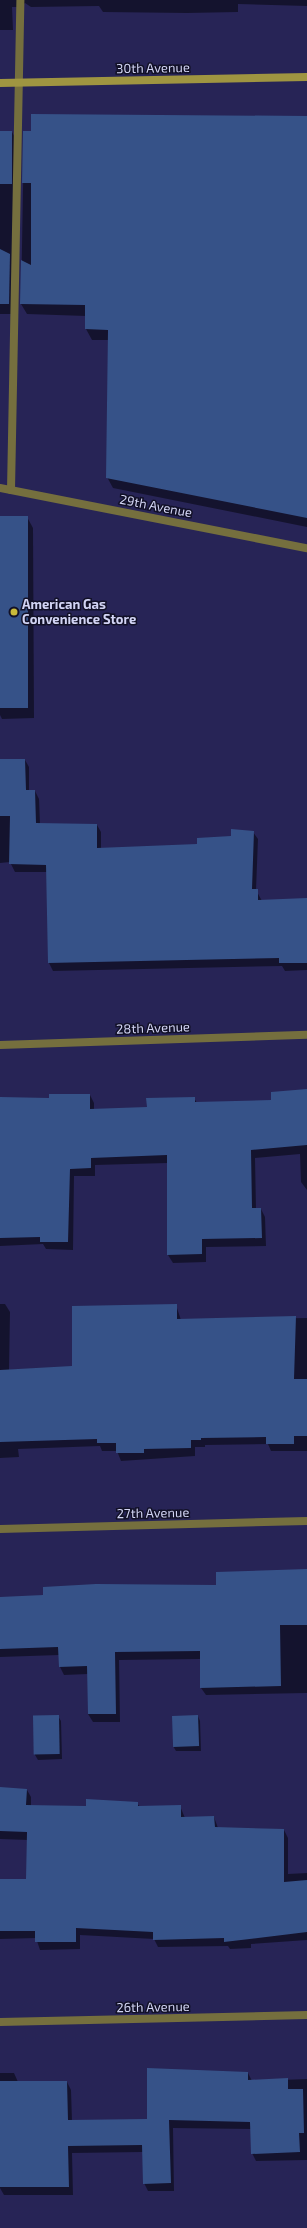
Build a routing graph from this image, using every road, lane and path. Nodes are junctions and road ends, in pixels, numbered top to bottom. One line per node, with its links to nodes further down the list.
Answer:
1 (20, 0): 3 (street)
2 (307, 77): 3 (street, 30th Avenue)
3 (18, 82): 4 (street, 30th Avenue); 6 (street)
4 (0, 83)
5 (0, 488): 6 (street, 29th Avenue)
6 (11, 490): 7 (street, 29th Avenue)
7 (307, 548)
8 (307, 1035): 9 (street, 28th Avenue)
9 (0, 1044)
10 (307, 1522): 11 (street, 27th Avenue)
11 (0, 1529)
12 (307, 2015): 13 (street, 26th Avenue)
13 (0, 2022)

